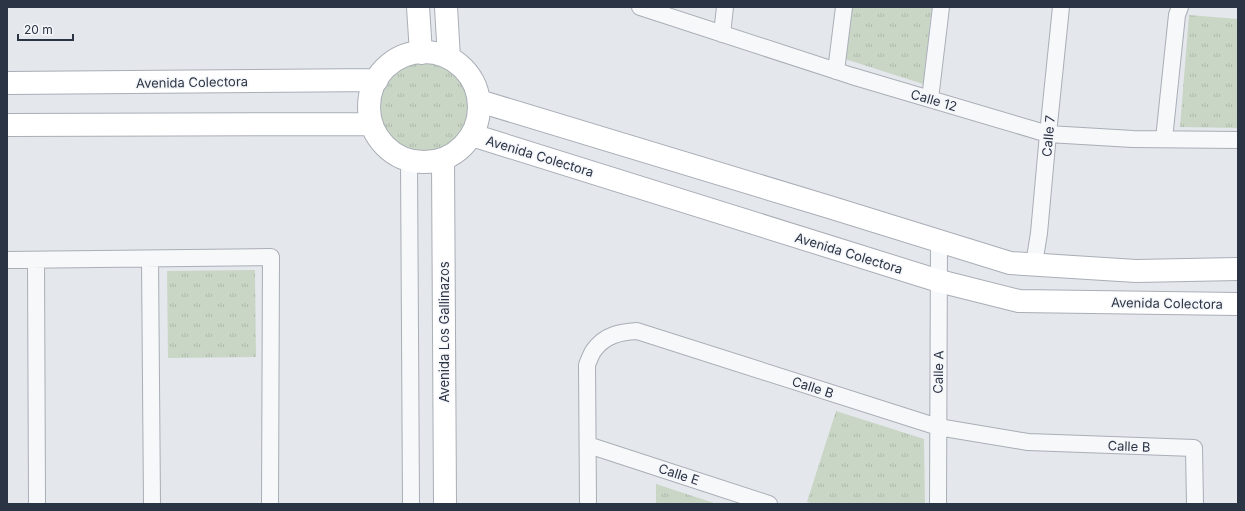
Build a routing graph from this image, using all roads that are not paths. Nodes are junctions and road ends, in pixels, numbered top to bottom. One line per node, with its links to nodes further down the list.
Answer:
1 (418, 7): 10 (street)
2 (446, 7): 11 (street)
3 (640, 7): 9 (street, Calle 12)
4 (725, 7): 9 (street)
5 (844, 7): 12 (street)
6 (941, 7): 15 (street)
7 (1061, 7): 19 (street, Calle 7)
8 (1180, 7): 21 (street)
9 (722, 34): 12 (street, Calle 12)
10 (421, 53): 11 (street); 13 (street)
11 (449, 58): 16 (street)
12 (836, 71): 15 (street, Calle 12)
13 (377, 80): 14 (street, Avenida Colectora); 17 (street)
14 (7, 83)
15 (930, 99): 19 (street, Calle 12)
16 (479, 101): 20 (street); 25 (street)
17 (371, 124): 18 (street); 23 (street)
18 (7, 125)
19 (1048, 134): 21 (street, Calle 12); 29 (street, Calle 7)
20 (472, 135): 24 (street); 31 (street, Avenida Colectora)
21 (1164, 139): 22 (street, Calle 12)
22 (1238, 140)
23 (409, 160): 24 (street); 38 (street)
24 (443, 160): 39 (street, Avenida Los Gallinazos)
25 (939, 241): 29 (street); 31 (street, Calle A)
26 (150, 258): 28 (street); 36 (street); 37 (street)
27 (7, 260): 28 (street)
28 (36, 260): 35 (street)
29 (1034, 264): 30 (street)
30 (1238, 269)
31 (939, 281): 32 (street, Avenida Colectora); 33 (street, Calle A)
32 (1238, 304)
33 (938, 427): 34 (street, Calle B); 42 (street, Calle A); 43 (street, Calle B)
34 (588, 445): 40 (street, Calle B); 41 (street, Calle E)
35 (37, 504)
36 (152, 504)
37 (270, 504)
38 (411, 504)
39 (445, 504)
40 (588, 504)
41 (769, 504)
42 (938, 504)
43 (1195, 504)

